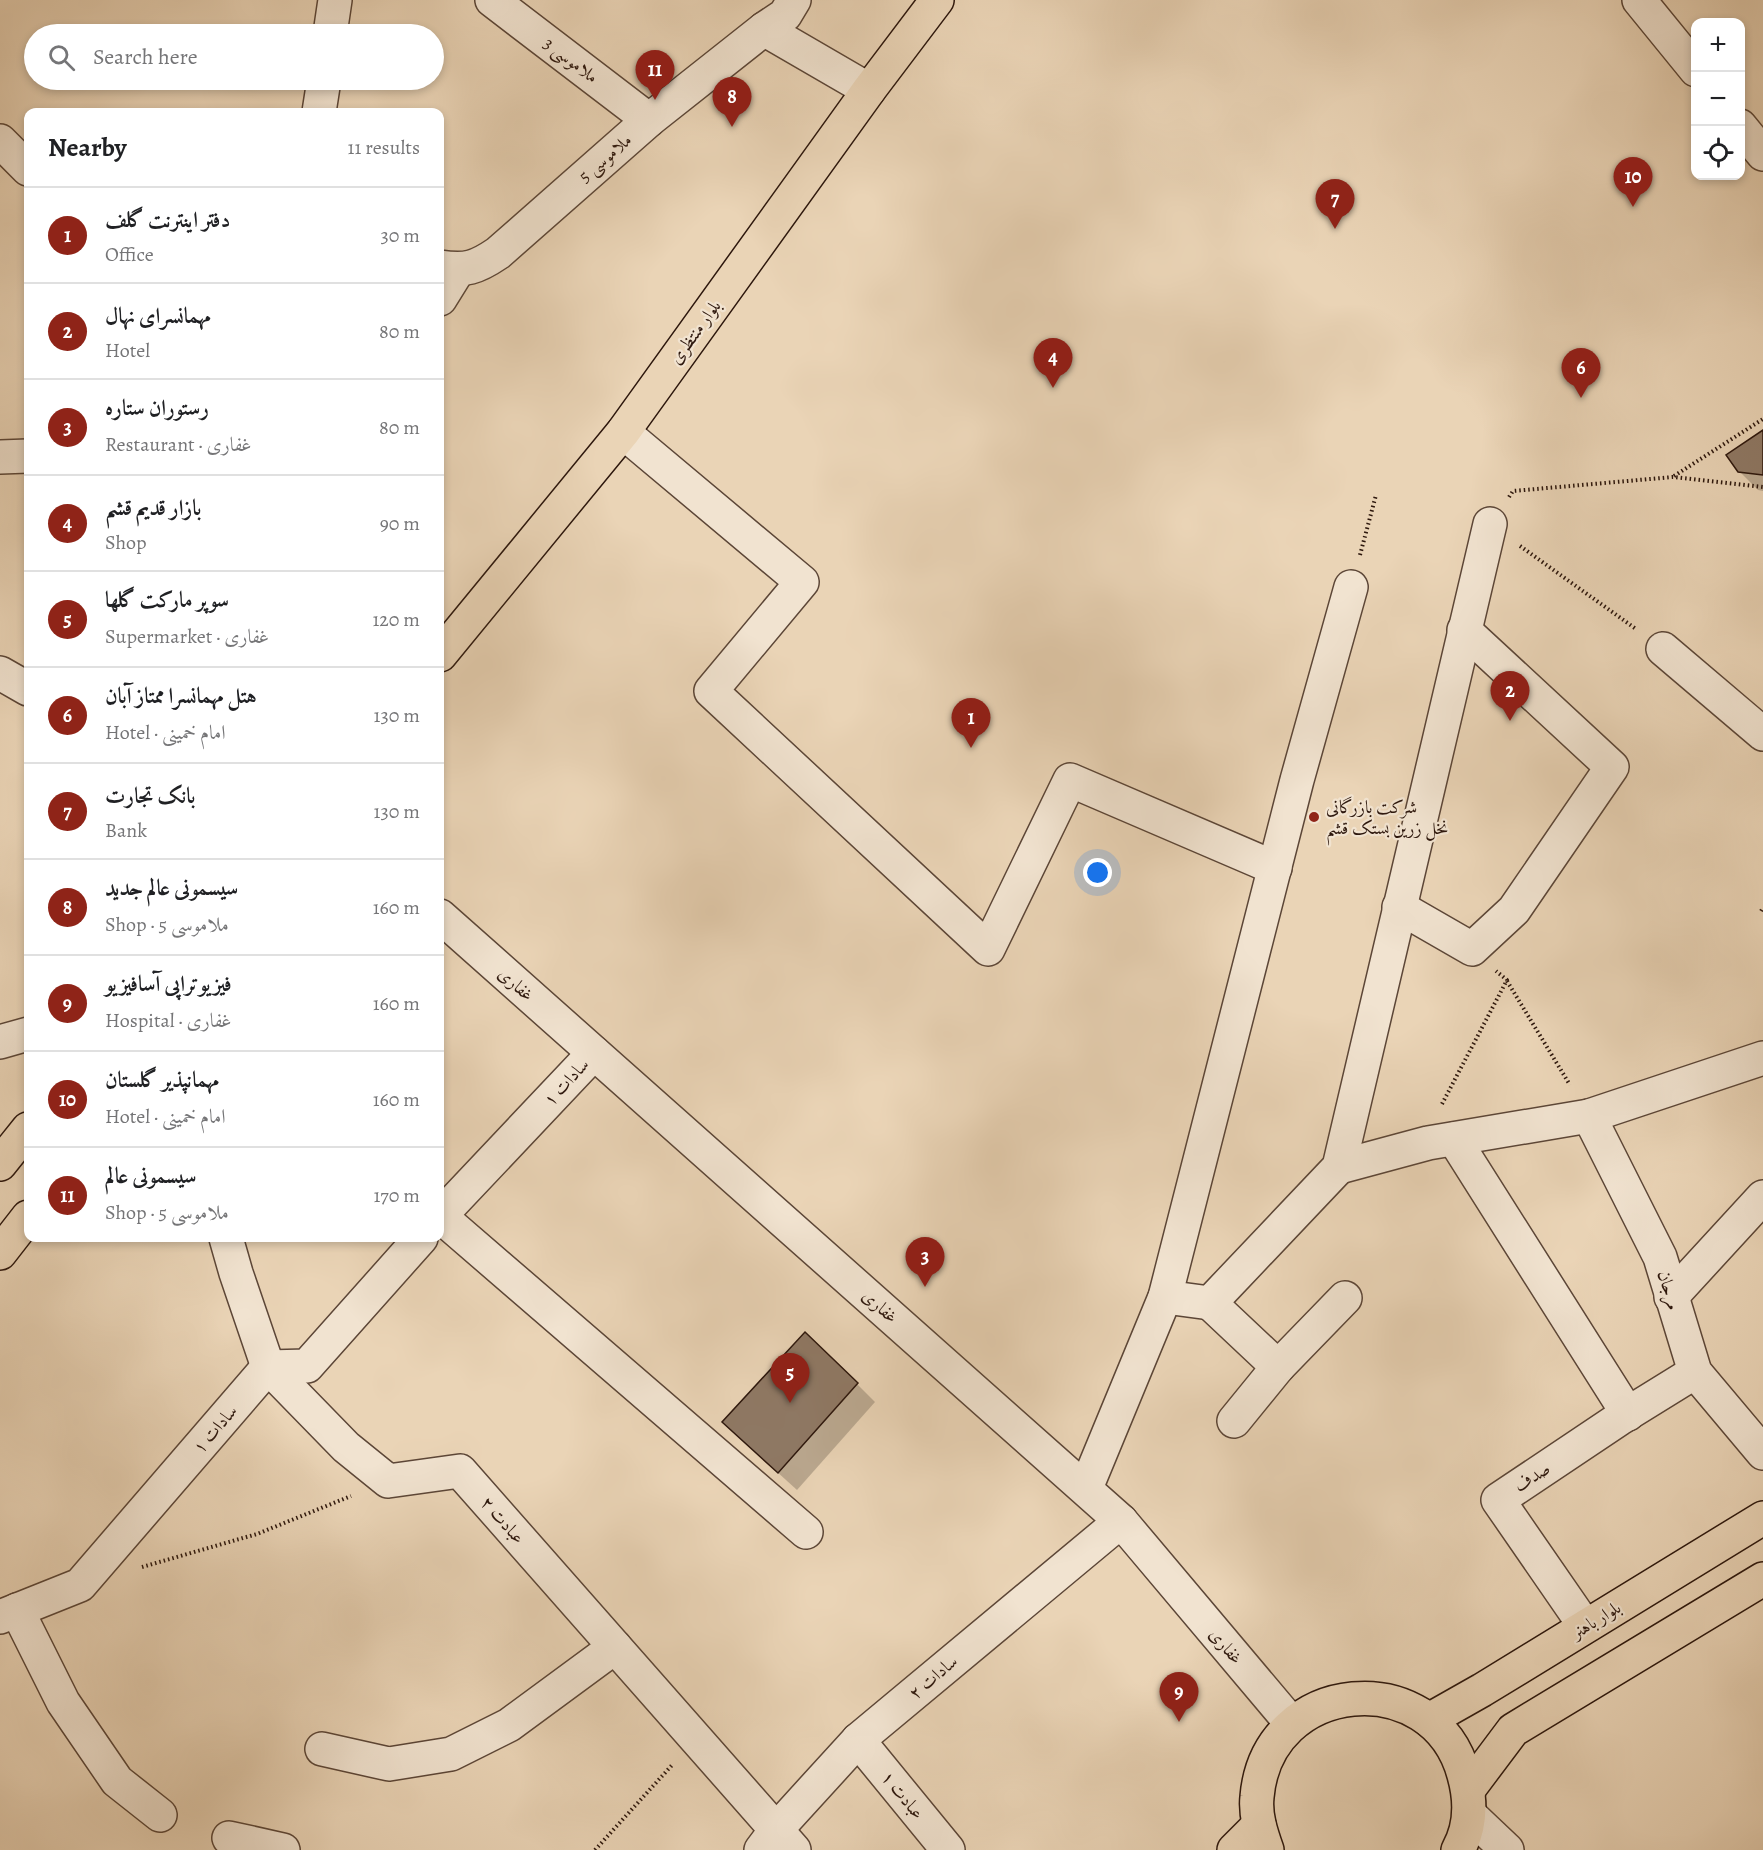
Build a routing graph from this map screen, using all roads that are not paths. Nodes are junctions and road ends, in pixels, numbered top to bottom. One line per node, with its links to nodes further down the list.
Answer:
1 (335, 0): 6 (street)
2 (492, 0): 12 (street, ملاموسی 3)
3 (794, 0): 7 (street, ملاموسی 5)
4 (937, 0): 10 (main road, بلوار منتظری)
5 (1639, 0): 8 (street)
6 (331, 24)
7 (764, 29): 10 (street); 12 (street, ملاموسی 5)
8 (1691, 65)
9 (322, 90): 11 (street)
10 (869, 90): 19 (main road, بلوار منتظری)
11 (320, 108)
12 (649, 120): 17 (street, ملاموسی 5)
13 (1745, 132): 15 (street)
14 (0, 141): 16 (street)
15 (1763, 154)
16 (24, 165)
17 (449, 268): 18 (street)
18 (444, 285)
19 (623, 432): 26 (main road, بلوار منتظری); 30 (street)
20 (24, 456): 21 (street)
21 (0, 457)
22 (1490, 524): 24 (street)
23 (1351, 587): 30 (street)
24 (1464, 630): 31 (street); 31 (street)
25 (1663, 649): 29 (street)
26 (444, 650)
27 (0, 673): 28 (street)
28 (24, 687)
29 (1763, 734)
30 (1275, 868): 49 (street)
31 (1399, 907): 41 (street)
32 (444, 920): 35 (street, غفاری)
33 (24, 1035): 34 (street)
34 (0, 1042)
35 (594, 1053): 43 (street, سادات ۱); 59 (street, غفاری)
36 (1763, 1058): 37 (street)
37 (1589, 1116): 39 (street); 50 (street, مرجان)
38 (24, 1134): 40 (main road)
39 (1454, 1138): 41 (street); 56 (street)
40 (0, 1164)
41 (1339, 1167): 52 (street)
42 (1763, 1197): 50 (street)
43 (444, 1212)
44 (444, 1219): 62 (street)
45 (24, 1222): 48 (main road)
46 (227, 1242): 53 (street)
47 (417, 1242): 53 (street)
48 (0, 1253)
49 (1165, 1297): 52 (street); 59 (street)
50 (1671, 1297): 55 (street, مرجان)
51 (1345, 1298): 54 (street)
52 (1210, 1303): 54 (street)
53 (268, 1367): 64 (street, سادات ۱); 66 (street, عبادت ۲)
54 (1278, 1367): 57 (street)
55 (1695, 1371): 56 (street, صدف); 58 (street, مرجان)
56 (1628, 1414): 65 (street, صدف)
57 (1234, 1421)
58 (1763, 1453)
59 (1086, 1488): 61 (street, غفاری)
60 (1763, 1518): 65 (main road, بلوار باهنر)
61 (1121, 1521): 68 (street, غفاری); 69 (street, سادات ۲)
62 (806, 1532)
63 (1763, 1579): 71 (main road)
64 (9, 1614): 72 (street)
65 (1585, 1626): 67 (main road, بلوار باهنر)
66 (615, 1647): 70 (street); 75 (street, عبادت ۲)
67 (1429, 1720): 68 (main road); 71 (main road)
68 (1292, 1724): 74 (main road)
69 (858, 1740): 75 (street, سادات ۲); 77 (street, عبادت ۱)
70 (322, 1749)
71 (1469, 1802): 79 (main road); 80 (street)
72 (160, 1815)
73 (230, 1838): 76 (street)
74 (1263, 1838): 78 (main road)
75 (777, 1843)
76 (283, 1850)
77 (948, 1850)
78 (1234, 1850)
79 (1458, 1850)
80 (1507, 1850)

